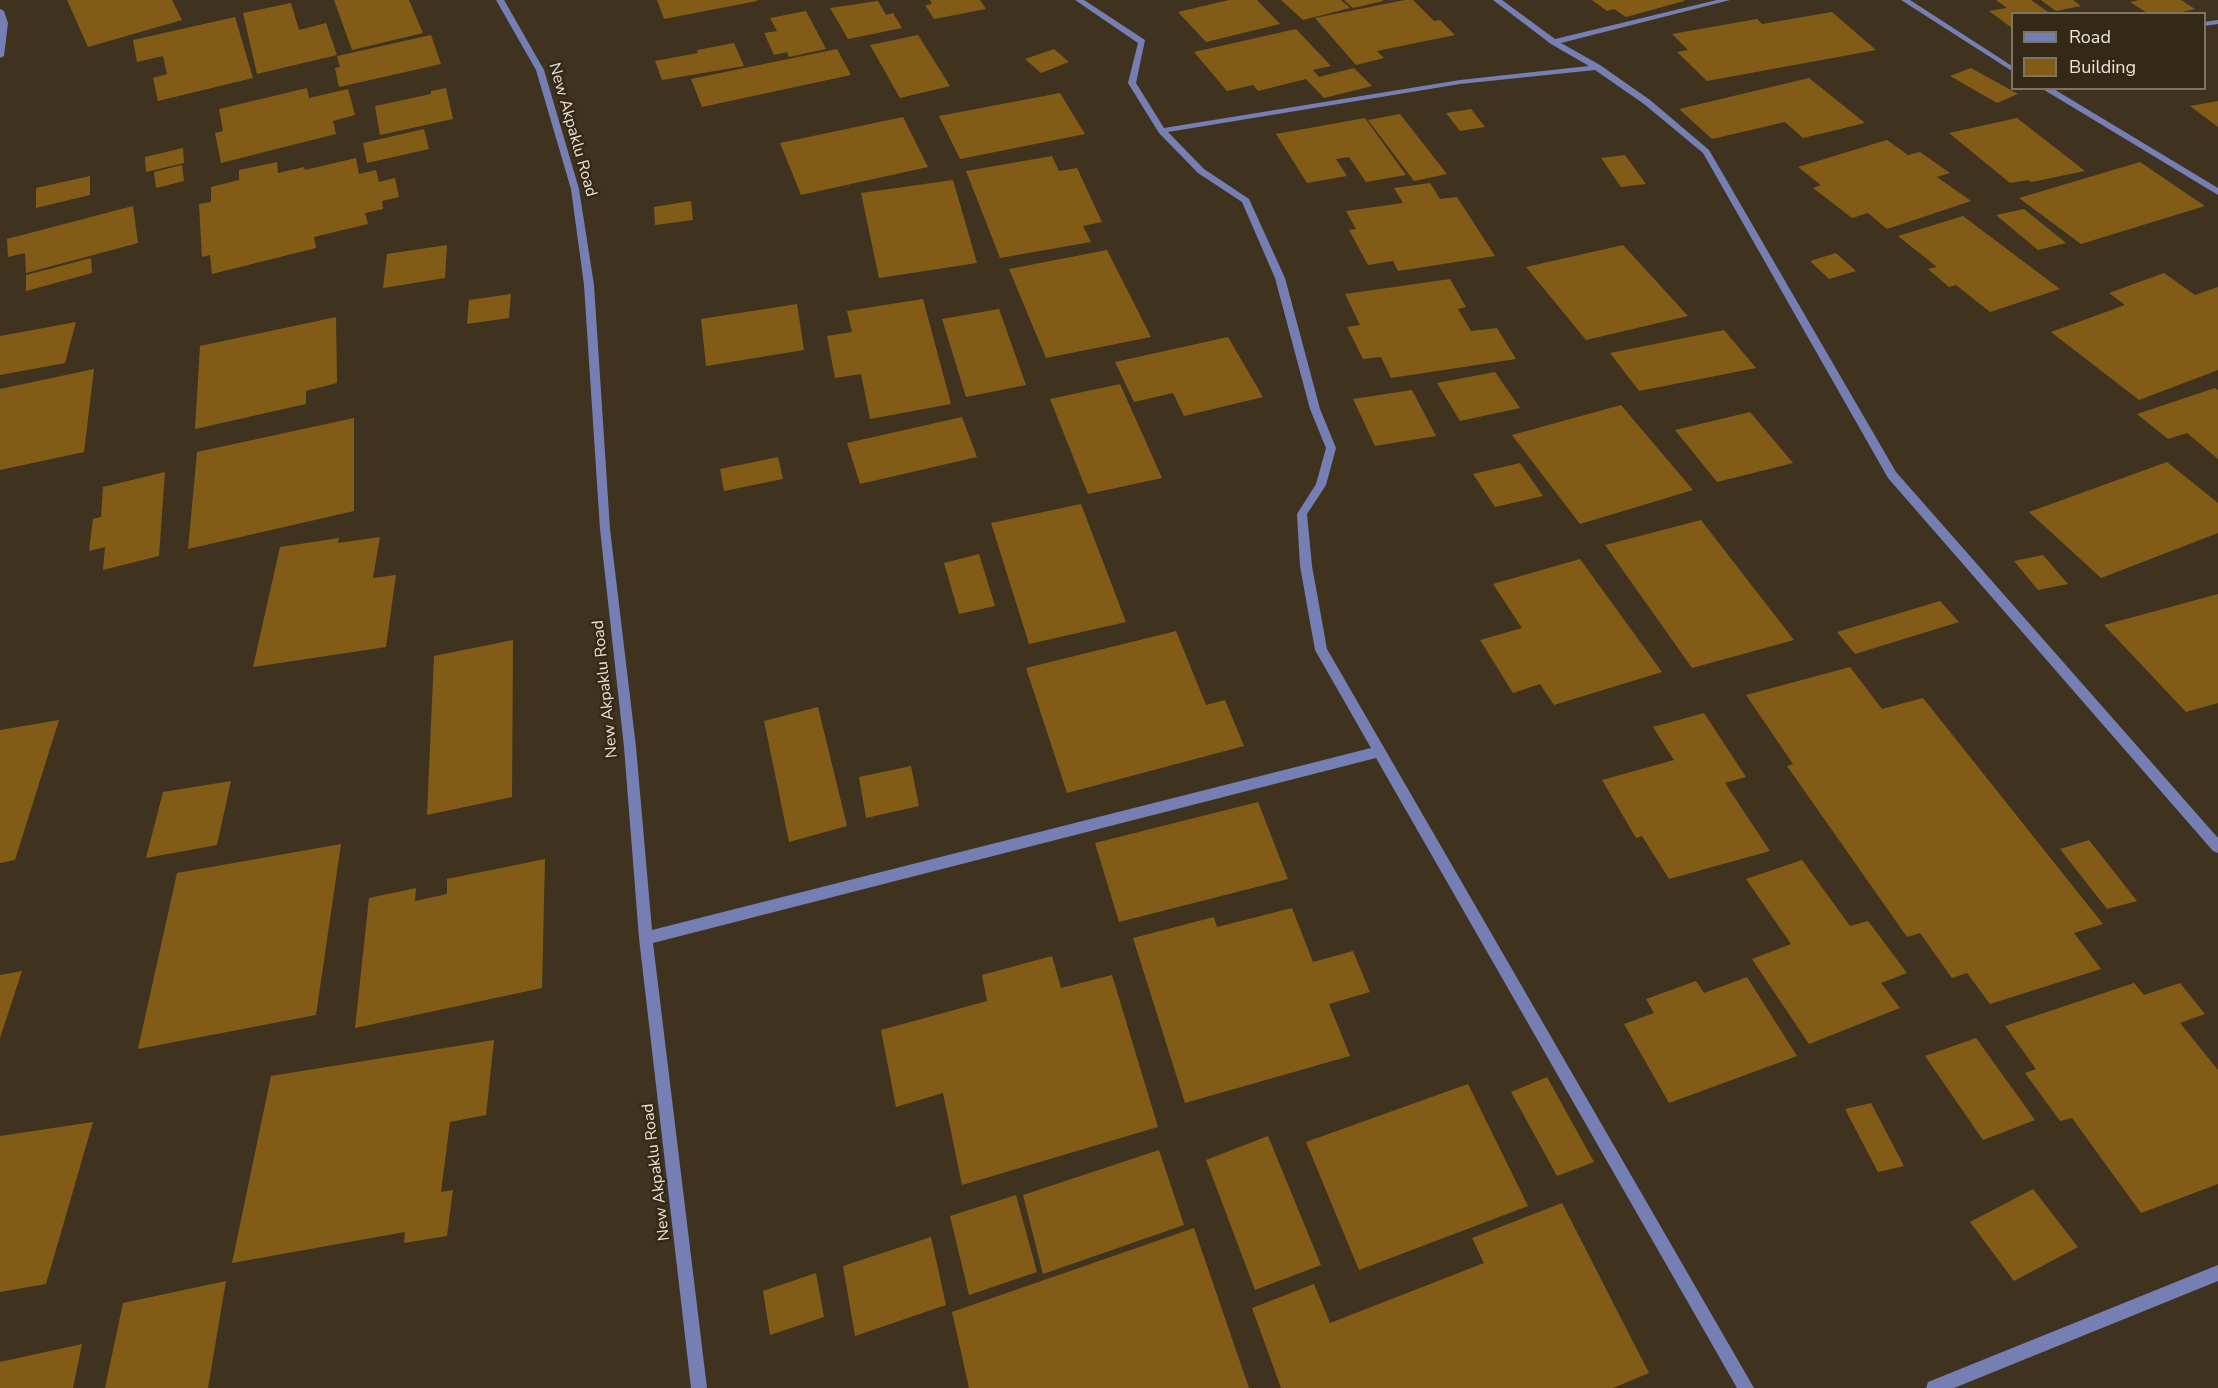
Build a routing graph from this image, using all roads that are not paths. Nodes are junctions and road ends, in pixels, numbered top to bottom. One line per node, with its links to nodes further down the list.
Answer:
1 (501, 0): 16 (street, New Akpaklu Road)
2 (1079, 0): 12 (street)
3 (1497, 0): 7 (street)
4 (1726, 0): 7 (street)
5 (1905, 0): 9 (street)
6 (0, 10): 8 (street)
7 (1554, 42): 10 (street)
8 (0, 56)
9 (2010, 66)
10 (1597, 67): 12 (street); 15 (street)
11 (2048, 90): 13 (street)
12 (1162, 131): 14 (street)
13 (2218, 192)
14 (1378, 752): 16 (street); 19 (street)
15 (2218, 847)
16 (646, 939): 18 (street, New Akpaklu Road)
17 (2218, 1273): 20 (street)
18 (699, 1388)
19 (1746, 1388)
20 (1934, 1388)

